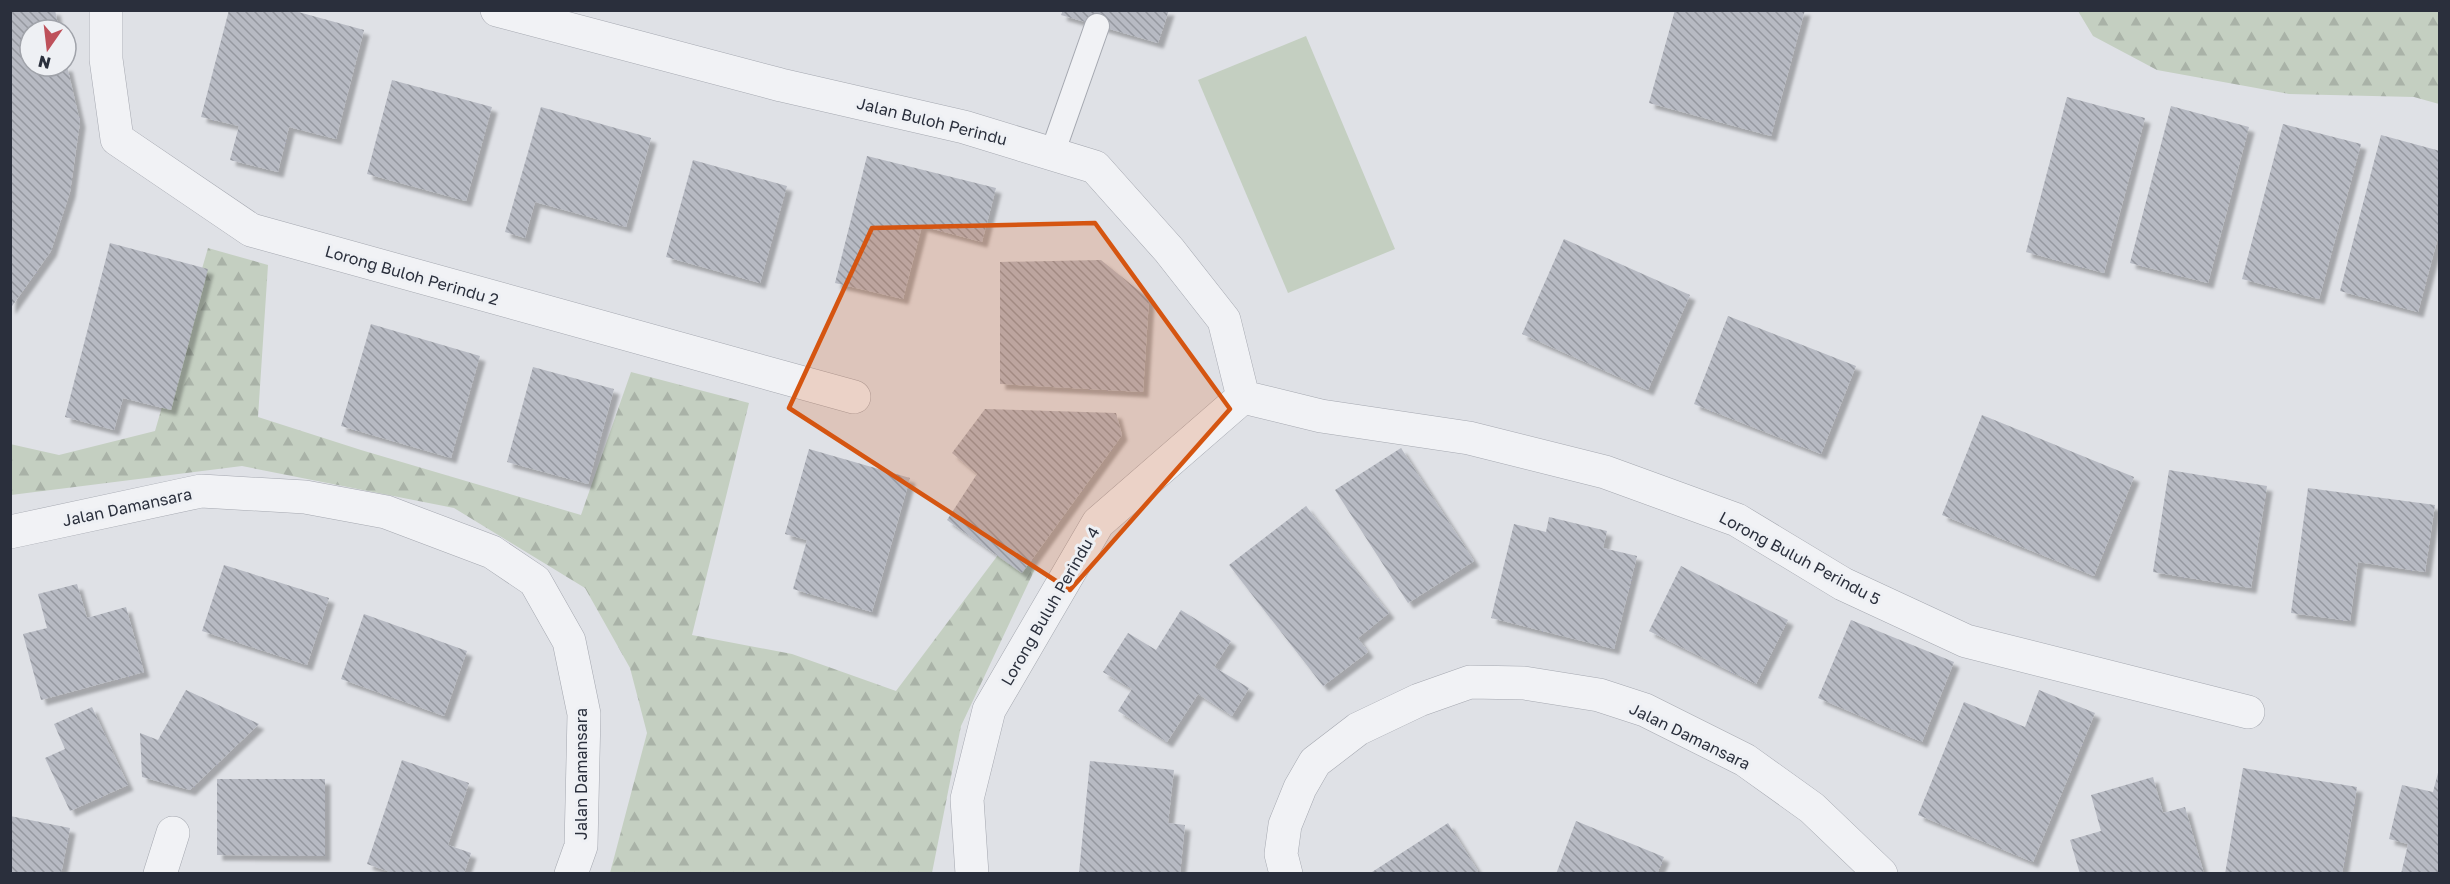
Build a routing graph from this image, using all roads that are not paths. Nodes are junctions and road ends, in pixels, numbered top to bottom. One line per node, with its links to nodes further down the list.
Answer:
1 (106, 10): 5 (street, Lorong Buloh Perindu 2)
2 (497, 10): 4 (street, Jalan Buloh Perindu)
3 (1097, 26): 4 (lane)
4 (1052, 154): 6 (street, Jalan Buloh Perindu)
5 (854, 397)
6 (1243, 397): 8 (street, Lorong Buluh Perindu 5); 12 (street, Lorong Buluh Perindu 4)
7 (10, 532): 11 (street, Jalan Damansara)
8 (2248, 712)
9 (173, 833): 10 (street)
10 (160, 873)
11 (571, 873)
12 (972, 873)
13 (1286, 873): 14 (street, Jalan Damansara)
14 (1881, 873)

